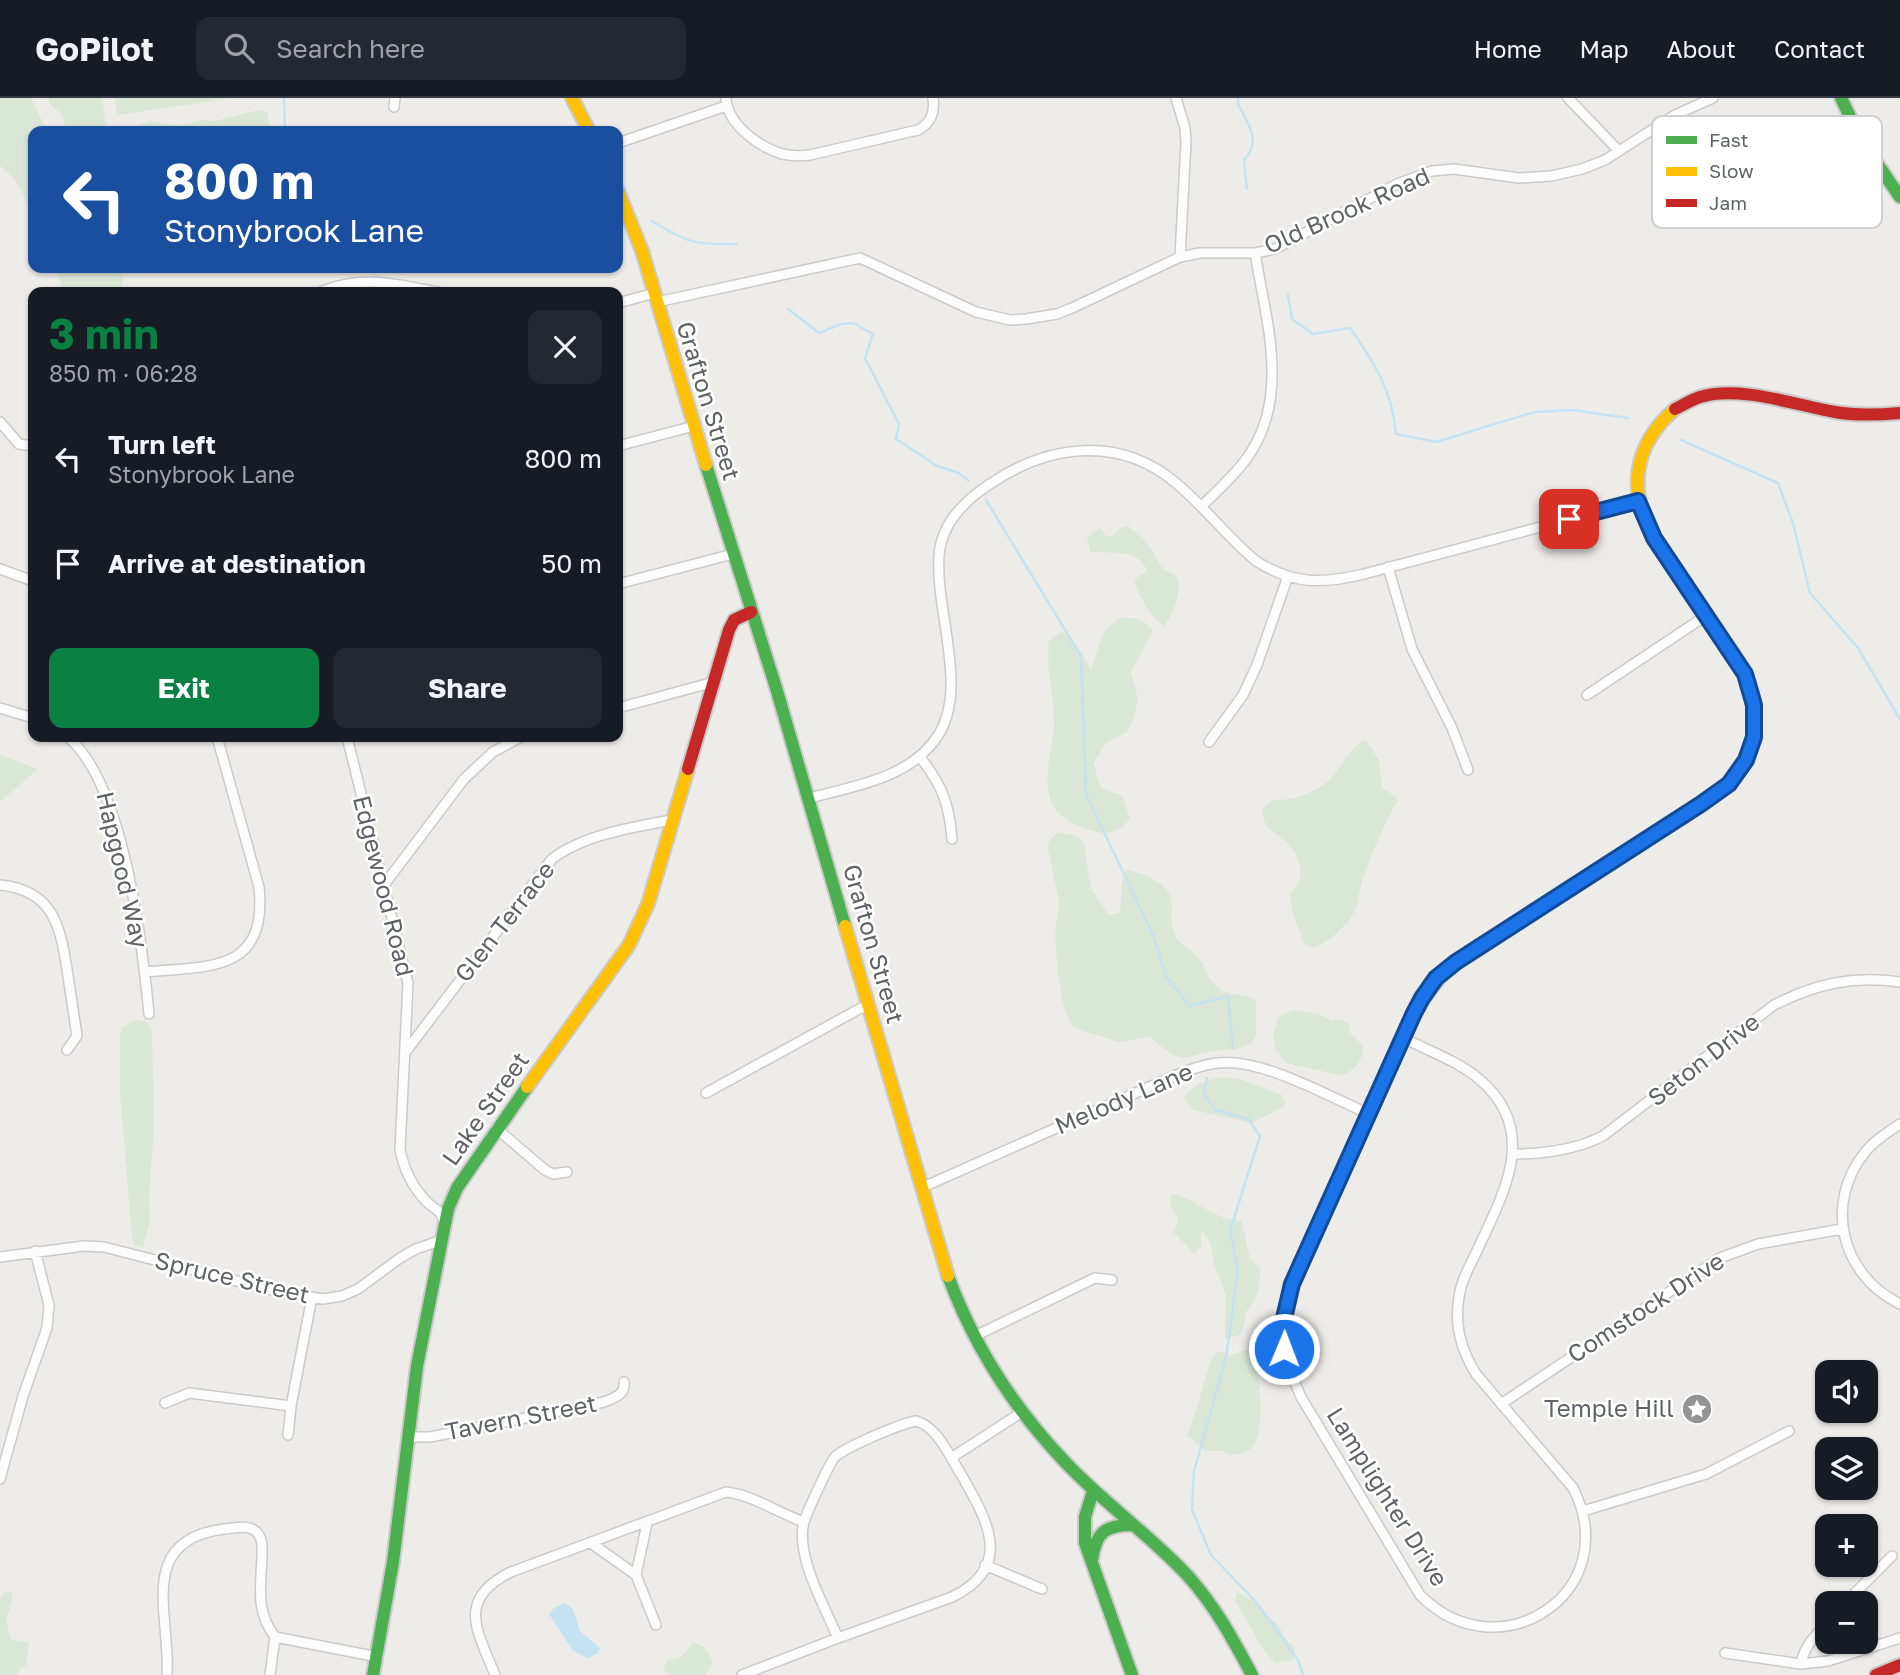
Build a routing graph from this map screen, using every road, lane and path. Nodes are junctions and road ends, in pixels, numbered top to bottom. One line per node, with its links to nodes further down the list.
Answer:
1 (572, 98): 10 (main road)
2 (933, 98): 7 (street)
3 (1176, 98): 18 (street)
4 (1567, 98): 13 (street)
5 (1713, 98): 8 (street, Old Brook Road)
6 (1841, 98): 9 (main road)
7 (726, 102): 12 (street)
8 (1673, 116)
9 (1850, 116)
10 (586, 126)
11 (1652, 130): 13 (street, Old Brook Road)
12 (623, 141)
13 (1619, 151): 17 (street, Old Brook Road)
14 (1882, 171): 15 (main road)
15 (1900, 197)
16 (623, 202): 21 (main road, Grafton Street)
17 (1255, 253): 18 (street, Old Brook Road); 29 (street)
18 (1180, 257): 21 (street, Old Brook Road)
19 (334, 287): 20 (street)
20 (410, 287)
21 (656, 298): 22 (street, Old Brook Road); 25 (main road, Grafton Street)
22 (623, 302)
23 (1900, 413): 28 (main road, Lamplighter Drive)
24 (0, 422): 26 (street)
25 (694, 426): 27 (street); 30 (main road, Grafton Street)
26 (28, 445)
27 (623, 445)
28 (1638, 501): 31 (street); 37 (main road, Lamplighter Drive)
29 (1202, 506): 33 (street); 48 (street)
30 (733, 554): 35 (street); 36 (main road, Grafton Street)
31 (1388, 567): 33 (street); 49 (street)
32 (0, 569): 34 (street)
33 (1288, 576): 47 (street)
34 (28, 579)
35 (623, 583)
36 (751, 612): 38 (main road, Lake Street); 50 (main road, Grafton Street)
37 (1707, 615): 39 (street); 59 (main road, Lamplighter Drive)
38 (713, 682): 40 (street); 51 (main road, Lake Street)
39 (1587, 695)
40 (623, 707)
41 (0, 708): 42 (street)
42 (28, 716)
43 (72, 742): 55 (street, Hapgood Way)
44 (217, 742): 55 (street)
45 (348, 742): 54 (street, Edgewood Road)
46 (512, 742): 54 (street)
47 (1209, 742)
48 (920, 757): 50 (street); 52 (street)
49 (1468, 770)
50 (809, 798): 57 (main road, Grafton Street)
51 (672, 820): 61 (street, Glen Terrace); 65 (main road, Lake Street)
52 (952, 839)
53 (0, 885): 60 (street)
54 (384, 885): 61 (street, Edgewood Road)
55 (145, 972): 58 (street, Hapgood Way)
56 (1900, 982): 66 (street, Seton Drive)
57 (869, 1007): 62 (street); 68 (main road, Grafton Street)
58 (149, 1014)
59 (1404, 1038): 63 (street, Lamplighter Drive); 66 (street, Lamplighter Drive)
60 (67, 1049)
61 (405, 1052): 70 (street, Edgewood Road)
62 (706, 1093)
63 (1370, 1114): 68 (street, Melody Lane); 88 (street, Lamplighter Drive)
64 (1900, 1124): 69 (street)
65 (496, 1128): 67 (street); 70 (main road, Lake Street)
66 (1513, 1154): 79 (street, Lamplighter Drive)
67 (568, 1172)
68 (921, 1188): 76 (main road, Grafton Street)
69 (1842, 1229): 75 (street); 79 (street, Comstock Drive)
70 (445, 1231): 74 (street, Spruce Street); 84 (main road, Lake Street)
71 (35, 1251): 72 (street, Spruce Street); 74 (street, Spruce Street); 86 (street)
72 (0, 1257)
73 (1112, 1280): 76 (street)
74 (312, 1297): 80 (street)
75 (1900, 1304)
76 (975, 1335): 81 (main road, Grafton Street)
77 (624, 1382): 84 (street, Tavern Street)
78 (165, 1403): 80 (street)
79 (1501, 1404): 88 (street, Lamplighter Drive)
80 (290, 1406): 83 (street)
81 (1022, 1412): 85 (street); 87 (main road, Grafton Street)
82 (1789, 1431): 88 (street)
83 (288, 1435)
84 (407, 1437): 105 (main road, Lake Street)
85 (951, 1458): 89 (street); 95 (street)
86 (0, 1479)
87 (1093, 1491): 91 (main road, Grafton Street); 94 (main road)
88 (1583, 1511)
89 (804, 1522): 90 (street); 102 (street)
90 (647, 1523): 92 (street); 96 (street)
91 (1133, 1525): 94 (main road); 114 (main road, Grafton Street)
92 (591, 1543): 96 (street); 111 (street)
93 (1892, 1556): 98 (street)
94 (1092, 1561): 113 (main road)
95 (985, 1565): 97 (street); 102 (street)
96 (636, 1576): 99 (street)
97 (1042, 1589)
98 (1857, 1591)
99 (656, 1625)
100 (1815, 1636): 106 (street)
101 (275, 1637): 105 (street); 108 (street); 109 (street)
102 (838, 1638): 112 (street)
103 (1900, 1639): 106 (street)
104 (1726, 1653): 106 (street)
105 (377, 1657): 110 (main road, Lake Street)
106 (1801, 1664)
107 (1900, 1665): 115 (main road)
108 (167, 1675)
109 (270, 1675)
110 (373, 1675)
111 (495, 1675)
112 (742, 1675)
113 (1132, 1675)
114 (1252, 1675)
115 (1876, 1675)

